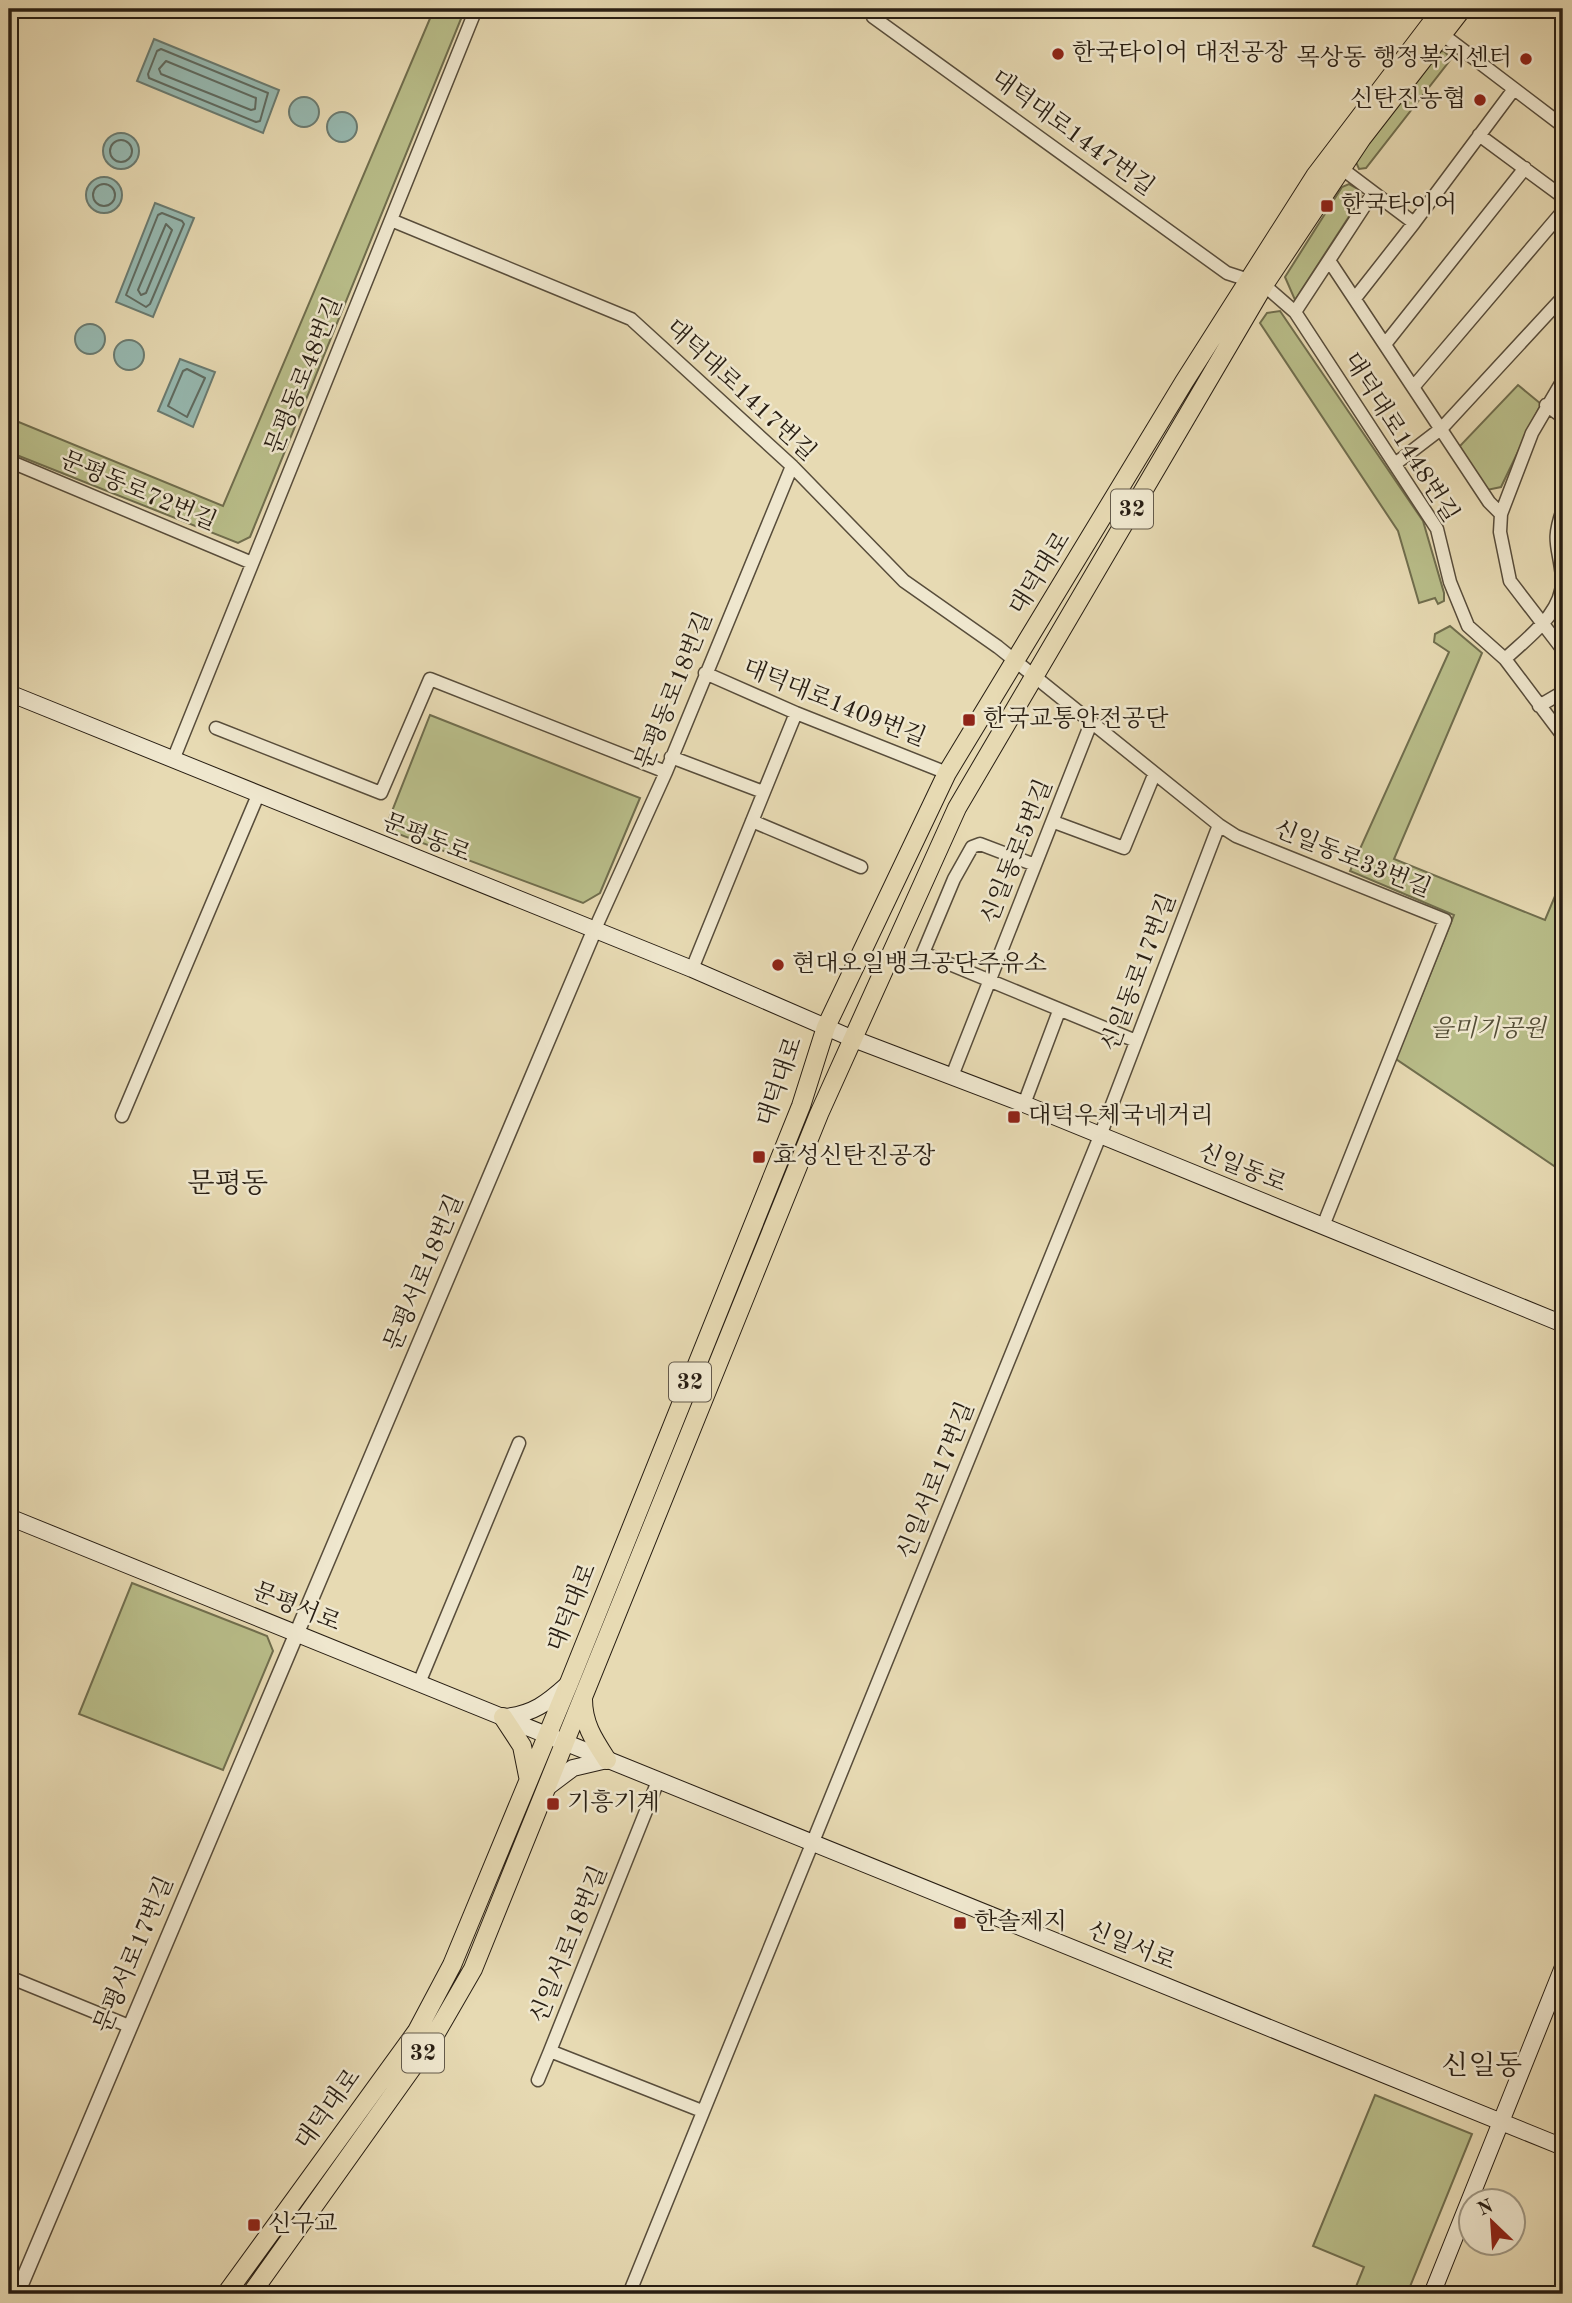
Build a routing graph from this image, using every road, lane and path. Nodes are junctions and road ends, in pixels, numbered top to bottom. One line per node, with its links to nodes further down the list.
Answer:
1 (476, 9): 14 (street, 문평동로48번길)
2 (1443, 9): 5 (main road, 대덕대로 / 32)
3 (1462, 9): 5 (main road, 대덕대로 / 32)
4 (873, 17): 17 (street, 대덕대로1447번길)
5 (1437, 30): 6 (street); 10 (main road, 대덕대로 / 32); 17 (main road, 대덕대로 / 32)
6 (1514, 89): 7 (street); 8 (street)
7 (1563, 126)
8 (1479, 135): 9 (street); 15 (street)
9 (1525, 168): 12 (street); 21 (street)
10 (1341, 169): 11 (street); 17 (main road, 대덕대로 / 32)
11 (1373, 193): 15 (street); 16 (street)
12 (1563, 197)
13 (1563, 211): 23 (street)
14 (391, 220): 29 (street, 대덕대로1417번길); 32 (street, 문평동로48번길)
15 (1414, 223): 18 (street)
16 (1330, 262): 18 (street); 20 (street)
17 (1256, 282): 20 (street, 대덕대로1448번길); 36 (main road, 대덕대로 / 32); 38 (main road, 대덕대로 / 32)
18 (1356, 297): 21 (street)
19 (1563, 297): 26 (street)
20 (1295, 312): 28 (street, 대덕대로1448번길)
21 (1386, 343): 23 (street)
22 (1563, 380): 24 (street)
23 (1415, 385): 26 (street)
24 (1546, 405): 25 (street); 31 (street)
25 (1563, 417)
26 (1442, 428): 28 (street); 31 (street)
27 (9, 461): 32 (street, 문평동로72번길)
28 (1395, 464): 35 (street, 대덕대로1448번길)
29 (792, 466): 36 (street, 대덕대로1417번길); 37 (street, 문평동로18번길)
30 (1563, 509): 33 (street)
31 (1501, 514): 33 (street)
32 (252, 562): 47 (street, 문평동로48번길)
33 (1542, 624): 34 (street); 35 (street)
34 (1563, 650)
35 (1505, 659): 41 (street, 대덕대로1448번길)
36 (1015, 663): 38 (street, 신일동로33번길); 49 (main road, 대덕대로 / 32)
37 (705, 673): 42 (street, 대덕대로1409번길); 46 (street, 문평동로18번길)
38 (1035, 678): 43 (street, 신일동로33번길); 63 (main road, 대덕대로 / 32)
39 (1563, 692): 41 (street)
40 (9, 693): 47 (main road, 문평동로)
41 (1539, 706): 45 (street, 대덕대로1448번길)
42 (796, 713): 49 (street, 대덕대로1409번길); 51 (street)
43 (1091, 723): 50 (street, 신일동로33번길); 54 (street, 신일동로5번길)
44 (216, 728): 48 (street)
45 (1563, 736)
46 (671, 757): 48 (street, 문평동로18번길); 51 (street)
47 (173, 760): 52 (main road, 문평동로)
48 (666, 772): 58 (street, 문평동로18번길)
49 (947, 773): 62 (main road, 대덕대로 / 32)
50 (1154, 775): 54 (street); 55 (street, 신일동로33번길)
51 (763, 792): 53 (street)
52 (258, 795): 58 (main road, 문평동로); 67 (street)
53 (751, 821): 57 (street); 59 (street)
54 (1054, 822): 56 (street, 신일동로5번길)
55 (1219, 825): 64 (street, 신일동로17번길); 69 (street, 신일동로33번길)
56 (1035, 865): 60 (street, 신일동로5번길); 60 (street)
57 (861, 867)
58 (594, 931): 59 (main road, 문평동로); 73 (street, 문평서로18번길)
59 (692, 969): 62 (main road, 문평동로)
60 (989, 981): 61 (street); 65 (street, 신일동로5번길)
61 (1059, 1011): 64 (street); 66 (street)
62 (826, 1027): 63 (main road, 신일동로); 75 (main road, 대덕대로 / 32)
63 (851, 1038): 65 (main road, 신일동로); 75 (main road, 대덕대로 / 32)
64 (1136, 1041): 68 (street, 신일동로17번길)
65 (952, 1076): 66 (main road, 신일동로)
66 (1024, 1104): 68 (main road, 신일동로)
67 (122, 1116)
68 (1100, 1136): 69 (main road, 신일동로); 83 (street, 신일서로17번길)
69 (1322, 1226): 70 (main road, 신일동로)
70 (1563, 1324)
71 (519, 1443): 74 (street)
72 (9, 1517): 73 (main road, 문평서로)
73 (297, 1634): 74 (main road, 문평서로); 86 (street, 문평서로17번길)
74 (419, 1683): 76 (main road, 문평서로)
75 (576, 1688): 76 (main road); 77 (main road, 대덕대로 / 32); 78 (main road, 대덕대로 / 32); 79 (main road)
76 (502, 1717): 77 (main road, 문평서로); 80 (main road)
77 (546, 1735): 78 (main road, 문평서로); 80 (main road, 대덕대로 / 32)
78 (565, 1743): 79 (main road, 신일서로); 82 (main road, 대덕대로 / 32)
79 (607, 1760): 81 (main road, 신일서로); 82 (main road)
80 (528, 1776): 93 (main road, 대덕대로 / 32)
81 (658, 1781): 83 (main road, 신일서로); 87 (street, 신일서로18번길)
82 (548, 1786): 94 (main road, 대덕대로 / 32)
83 (813, 1842): 89 (street); 90 (main road, 신일서로)
84 (1563, 1967): 90 (main road)
85 (9, 1977): 86 (street)
86 (129, 2026): 92 (street, 문평서로17번길)
87 (550, 2051): 88 (street); 89 (street, 신일서로18번길)
88 (538, 2080)
89 (702, 2111): 95 (street)
90 (1500, 2122): 91 (main road, 신일서로); 96 (main road)
91 (1563, 2147)
92 (17, 2294)
93 (226, 2294)
94 (251, 2294)
95 (629, 2294)
96 (1432, 2294)

